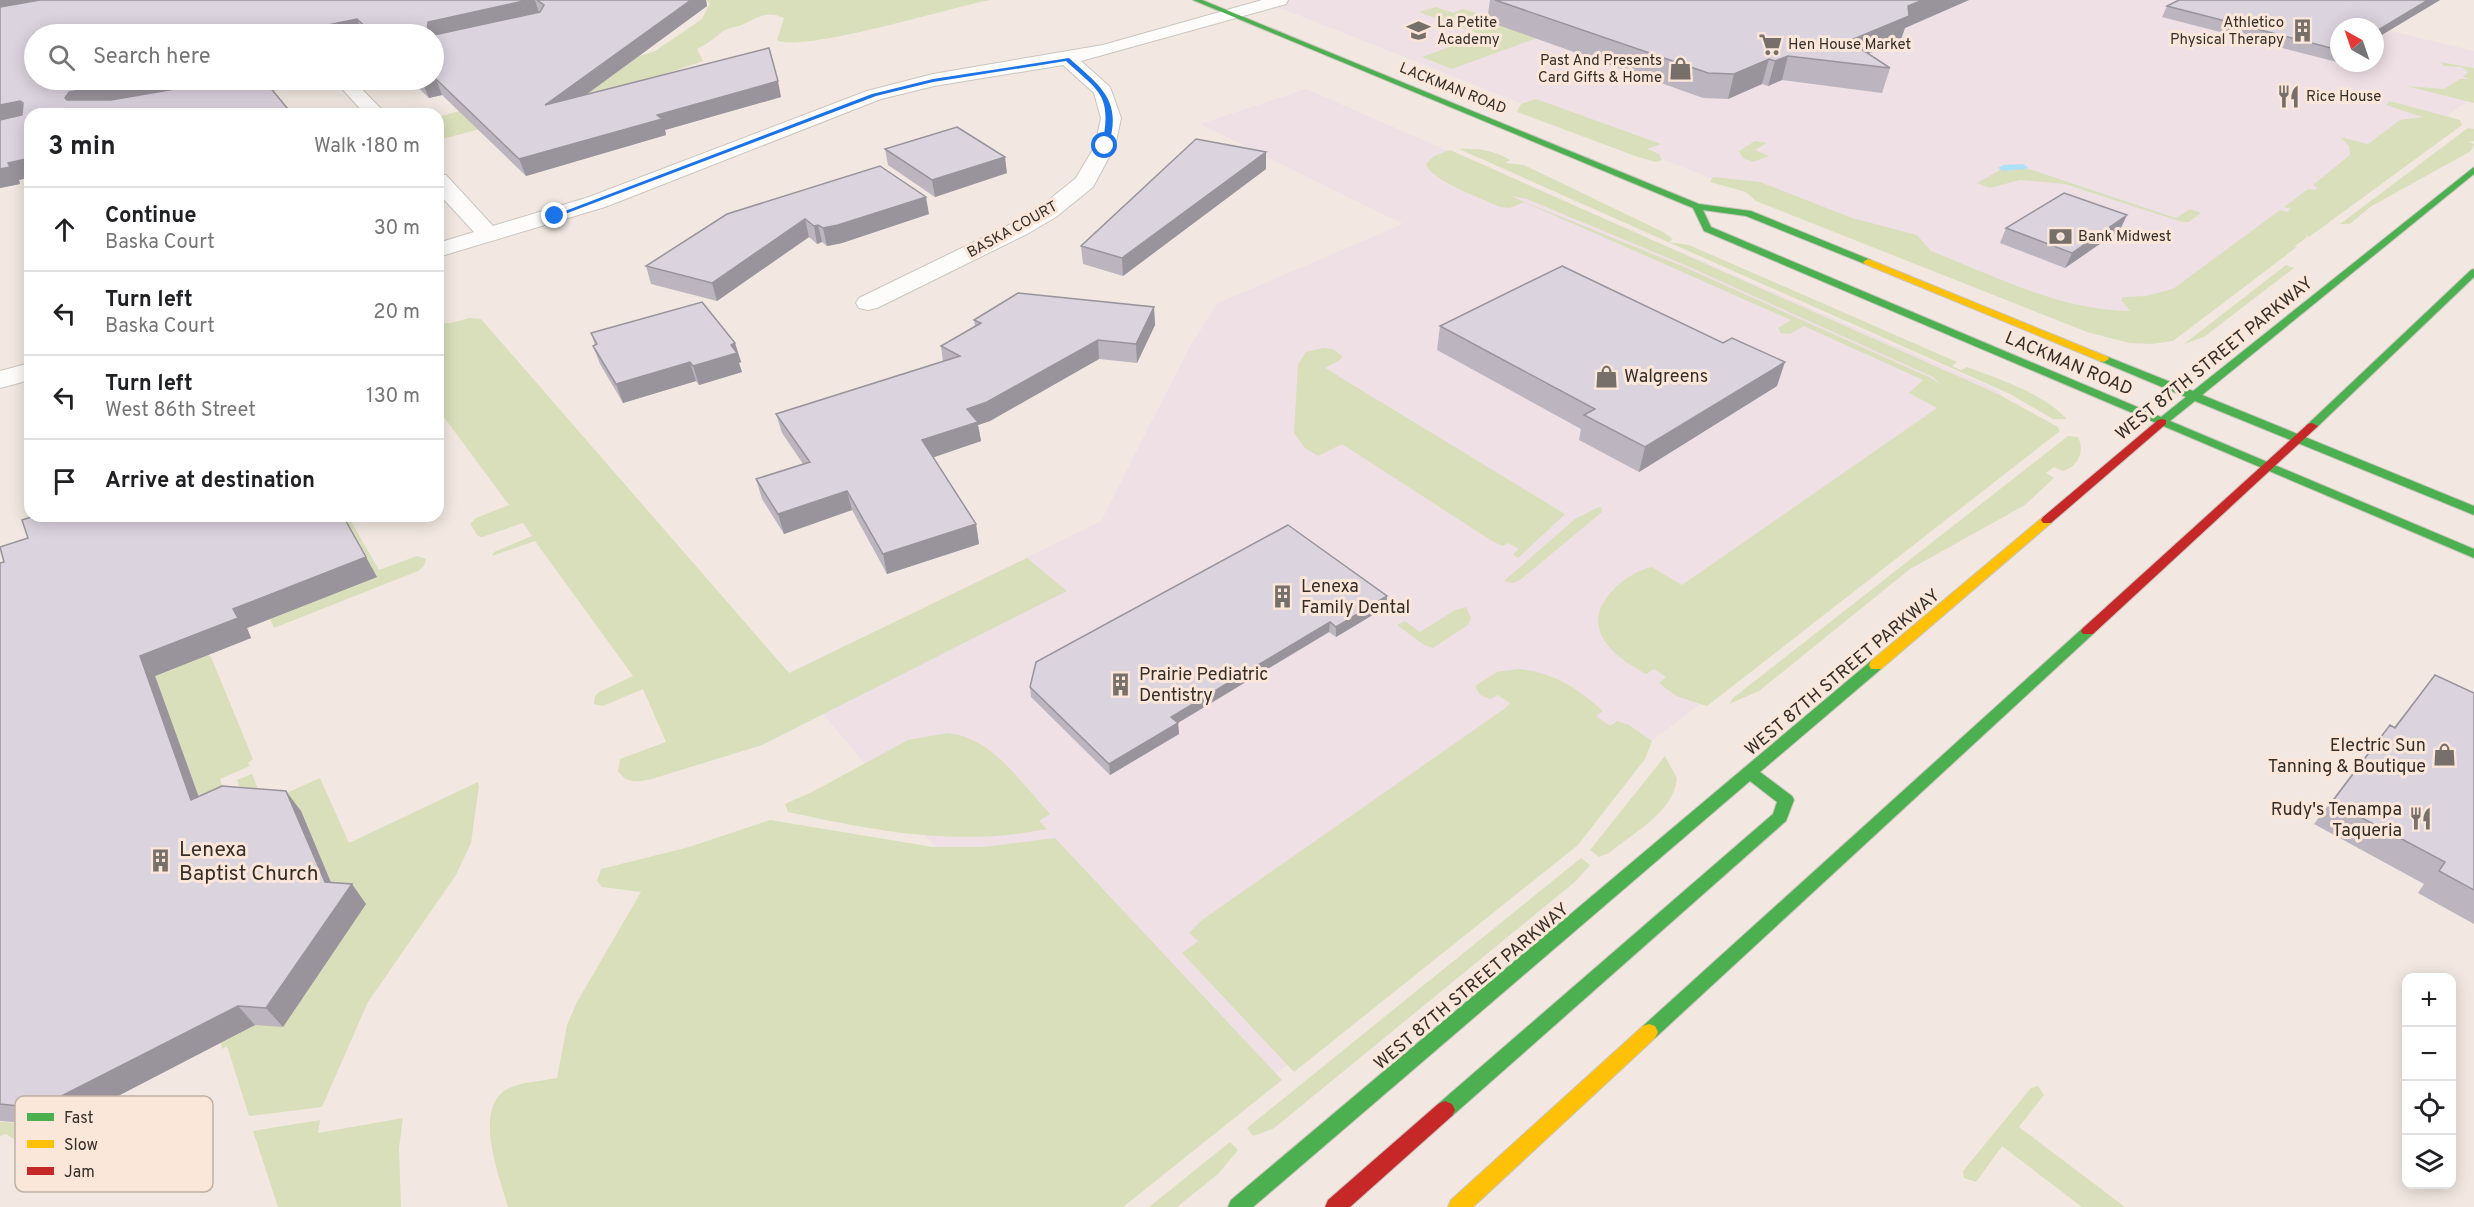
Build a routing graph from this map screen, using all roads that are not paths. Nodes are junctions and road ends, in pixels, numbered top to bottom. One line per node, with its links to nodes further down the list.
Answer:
1 (1196, 0): 3 (main road, LACKMAN ROAD)
2 (1280, 0): 3 (street)
3 (1232, 15): 4 (street); 11 (main road, LACKMAN ROAD)
4 (1067, 59): 12 (street); 15 (street, BASKA COURT)
5 (218, 90): 7 (street)
6 (353, 90): 8 (street)
7 (202, 93)
8 (370, 108)
9 (2474, 170): 18 (main road, WEST 87TH STREET PARKWAY)
10 (444, 186): 12 (street)
11 (1697, 206): 18 (main road, LACKMAN ROAD); 19 (main road, LACKMAN ROAD)
12 (489, 235): 13 (street)
13 (444, 248)
14 (2474, 272): 20 (main road)
15 (868, 303)
16 (24, 373): 17 (street)
17 (0, 380)
18 (2194, 396): 19 (main road, WEST 87TH STREET PARKWAY); 20 (main road, LACKMAN ROAD)
19 (2163, 422): 21 (main road, LACKMAN ROAD); 24 (main road, WEST 87TH STREET PARKWAY)
20 (2296, 438): 21 (main road); 22 (main road, LACKMAN ROAD)
21 (2266, 465): 23 (main road, LACKMAN ROAD); 27 (main road)
22 (2474, 511)
23 (2474, 554)
24 (1751, 773): 25 (main road, WEST 87TH STREET PARKWAY); 26 (main road)
25 (1238, 1207)
26 (1335, 1207)
27 (1458, 1207)

